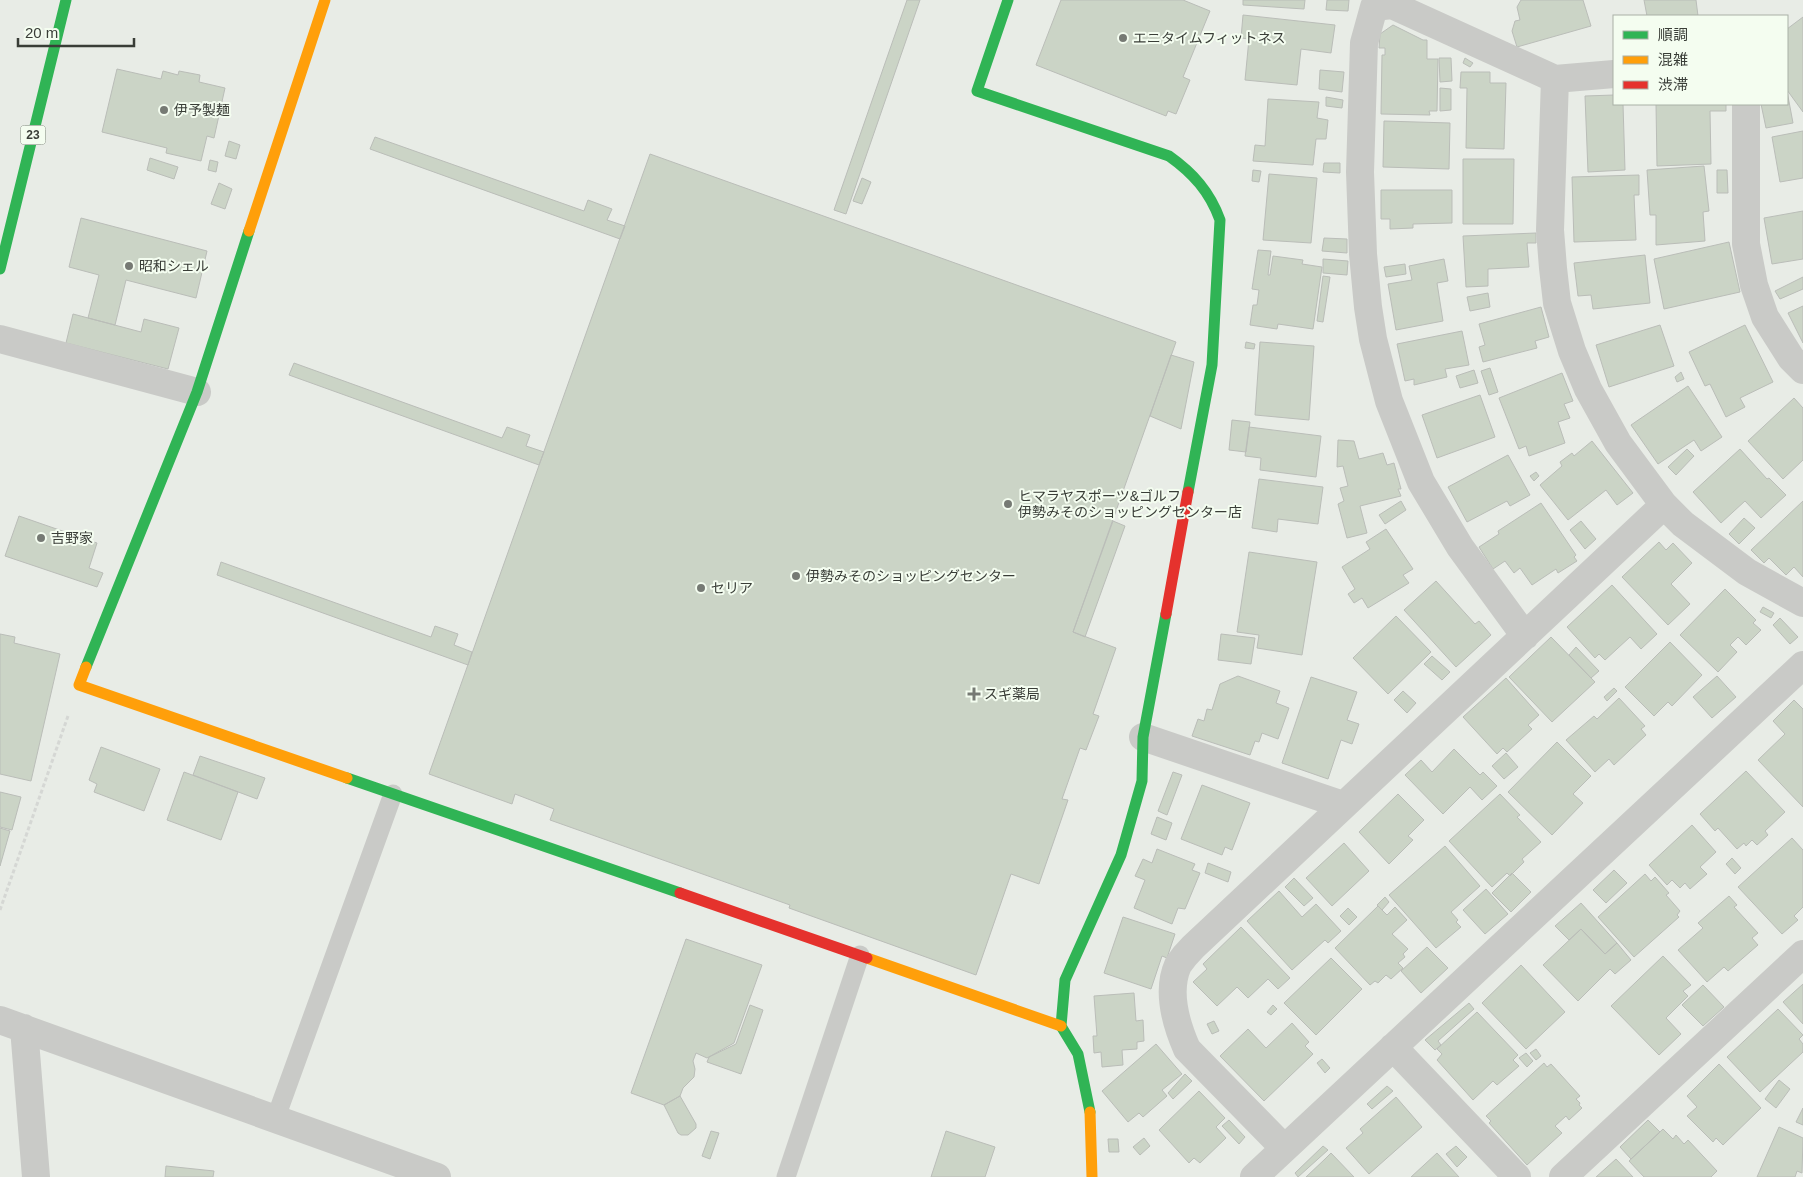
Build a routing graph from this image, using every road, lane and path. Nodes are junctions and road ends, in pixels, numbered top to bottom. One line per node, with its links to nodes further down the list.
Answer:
1 (66, 0): 7 (main road, 23)
2 (325, 0): 10 (main road)
3 (1008, 0): 16 (main road)
4 (1613, 74): 5 (street)
5 (1555, 79): 11 (street); 13 (street)
6 (1746, 105): 9 (street)
7 (0, 269)
8 (0, 339): 10 (street)
9 (1803, 370)
10 (197, 392): 15 (main road)
11 (1664, 505): 12 (street); 13 (street)
12 (1803, 602)
13 (1525, 636): 18 (street)
14 (1803, 665): 24 (street)
15 (79, 685): 17 (main road); 19 (path)
16 (1143, 737): 18 (street); 23 (main road)
17 (393, 794): 21 (main road); 25 (lane)
18 (1343, 805): 26 (street)
19 (0, 910)
20 (1803, 954): 33 (street)
21 (860, 955): 23 (main road); 29 (lane)
22 (12, 1024): 25 (street); 27 (street)
23 (1060, 1026): 30 (main road)
24 (1393, 1046): 26 (street); 32 (street)
25 (275, 1120): 28 (street)
26 (1284, 1148): 31 (street)
27 (36, 1177)
28 (437, 1177)
29 (786, 1177)
30 (1092, 1177)
31 (1254, 1177)
32 (1517, 1177)
33 (1563, 1177)

